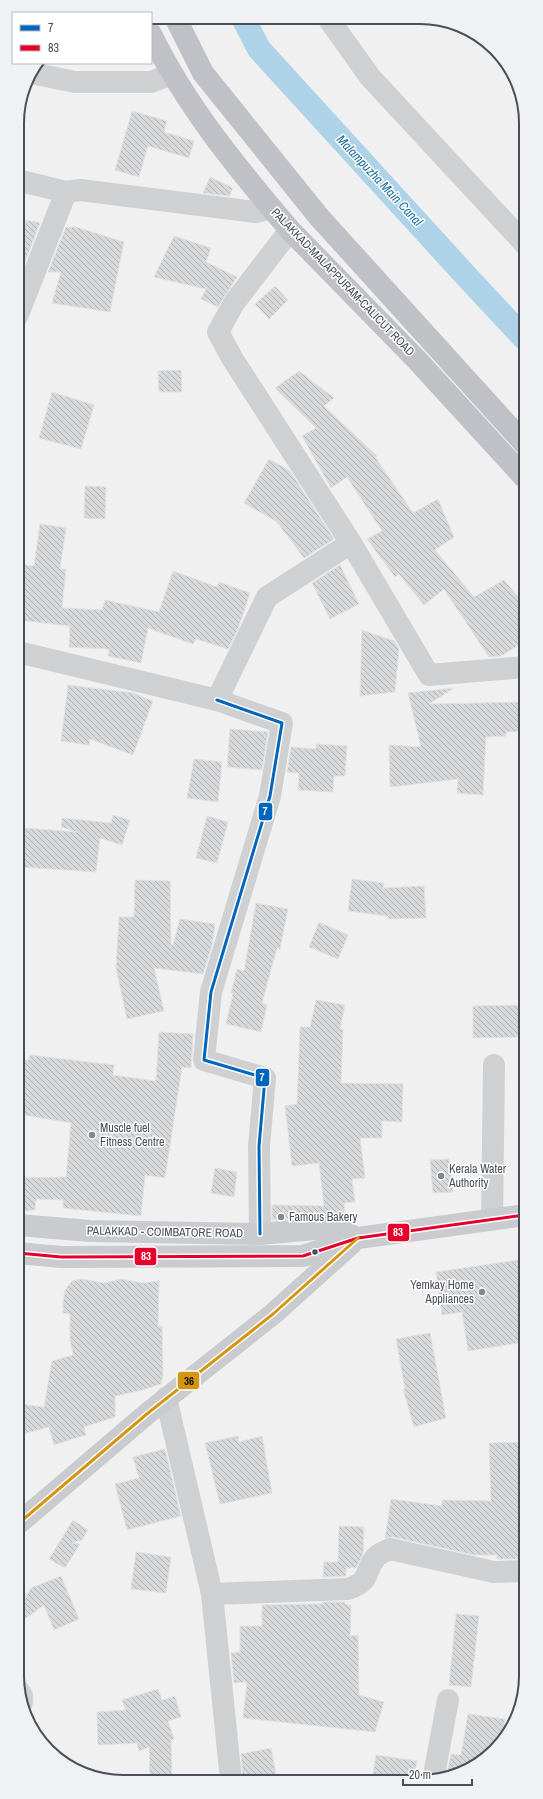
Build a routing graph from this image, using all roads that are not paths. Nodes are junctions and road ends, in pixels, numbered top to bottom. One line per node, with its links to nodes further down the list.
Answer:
1 (178, 24): 12 (highway, PALAKKAD-MALAPPURAM-CALICUT ROAD)
2 (332, 24): 10 (street)
3 (152, 36): 5 (highway, PALAKKAD-MALAPPURAM-CALICUT ROAD)
4 (37, 74): 5 (street)
5 (172, 74): 8 (highway, PALAKKAD-MALAPPURAM-CALICUT ROAD)
6 (24, 182): 7 (street)
7 (66, 192): 8 (street); 11 (street)
8 (271, 208): 9 (highway, PALAKKAD-MALAPPURAM-CALICUT ROAD)
9 (290, 230): 13 (highway, PALAKKAD-MALAPPURAM-CALICUT ROAD); 14 (street)
10 (519, 238)
11 (24, 299)
12 (519, 437)
13 (519, 472)
14 (351, 543): 16 (street); 17 (street)
15 (24, 653): 17 (street)
16 (519, 668)
17 (217, 700): 22 (street)
18 (494, 1065): 20 (street)
19 (519, 1216): 20 (main road, PALAKKAD - COIMBATORE ROAD)
20 (492, 1220): 23 (main road, PALAKKAD - COIMBATORE ROAD)
21 (24, 1225): 22 (main road, PALAKKAD - COIMBATORE ROAD)
22 (260, 1234): 23 (main road, PALAKKAD - COIMBATORE ROAD)
23 (358, 1238): 24 (main road, PALAKKAD - COIMBATORE ROAD); 25 (main road)
24 (24, 1254)
25 (166, 1398): 26 (main road); 28 (street)
26 (24, 1519)
27 (519, 1571): 28 (street)
28 (212, 1594): 31 (street)
29 (448, 1700): 30 (street)
30 (434, 1774)
31 (230, 1775)

